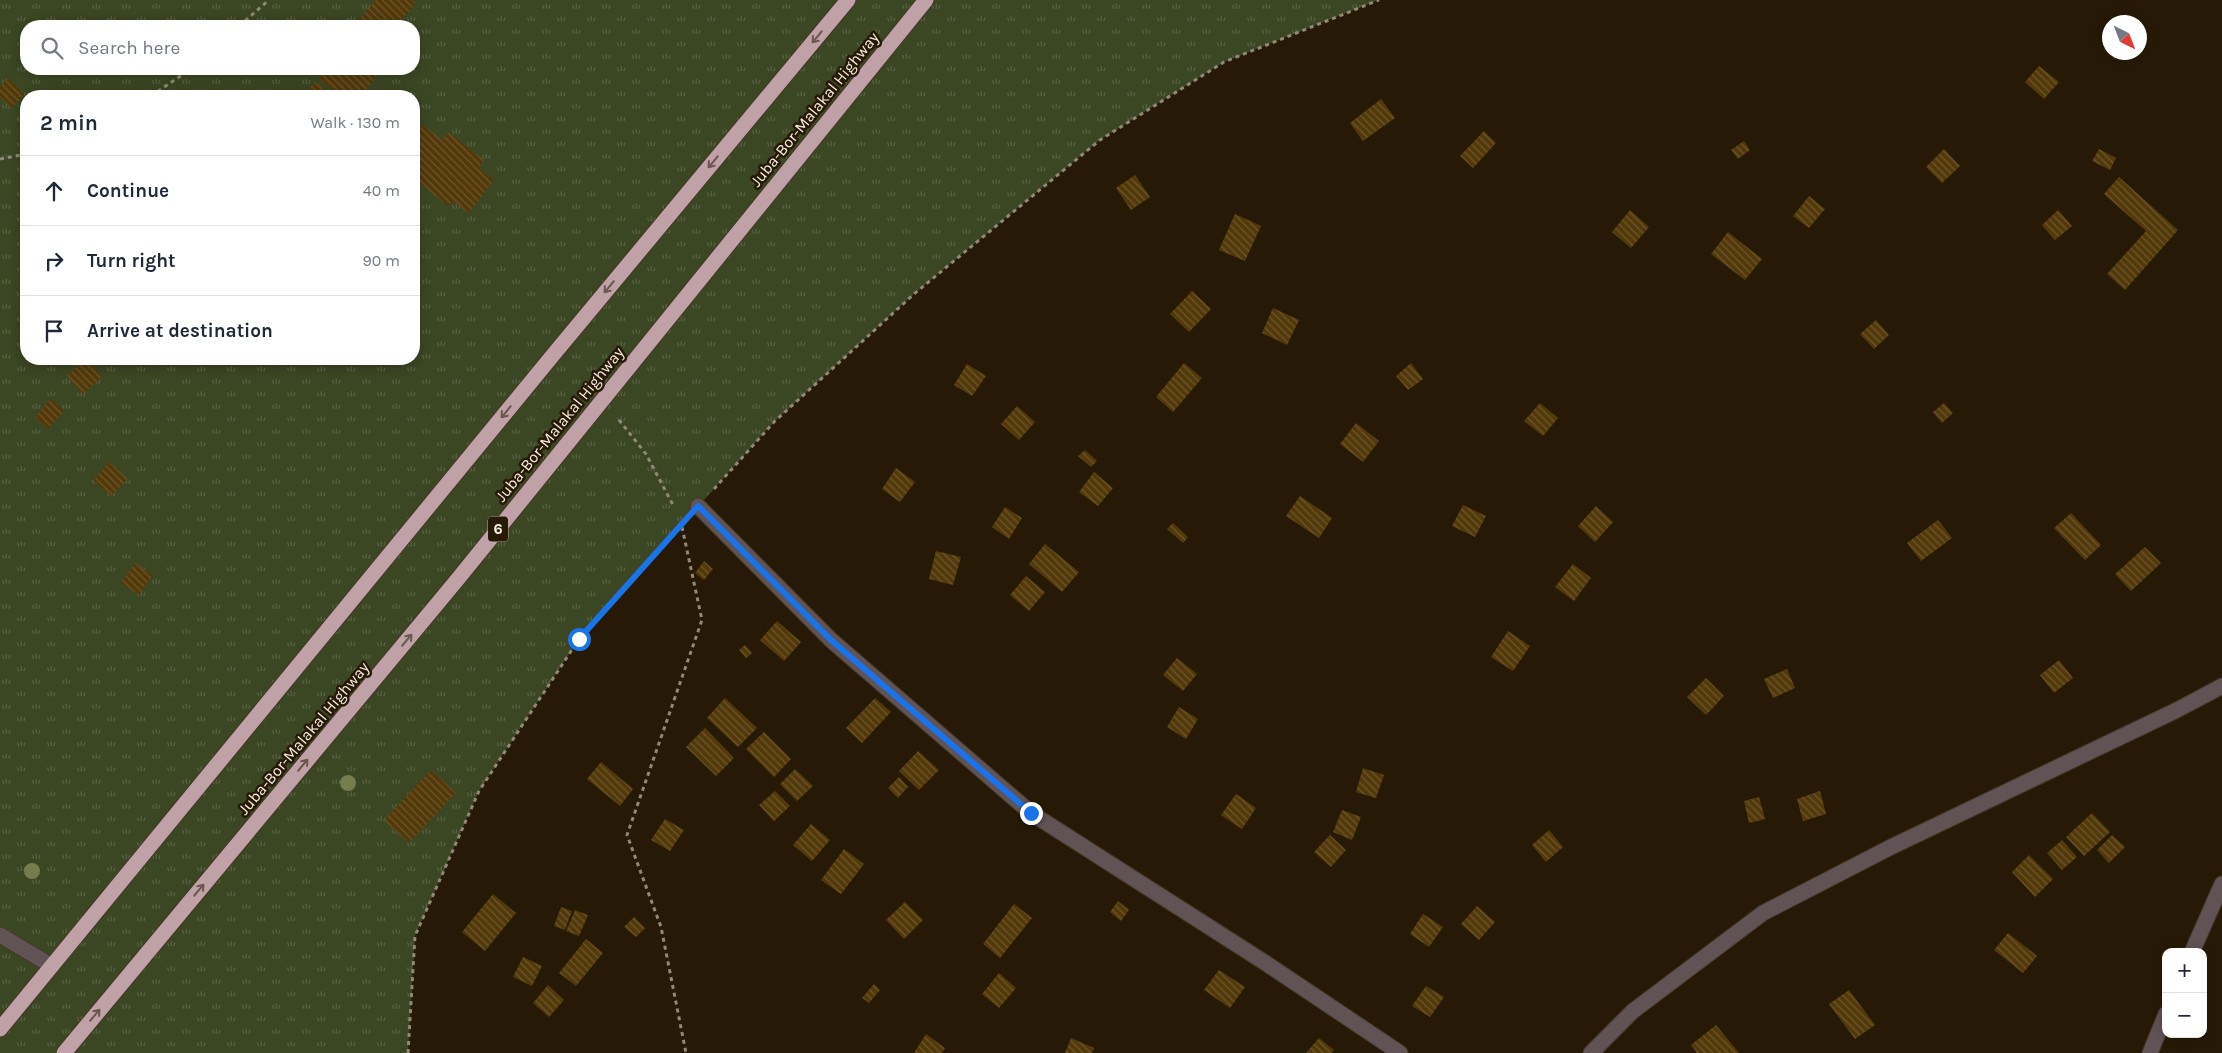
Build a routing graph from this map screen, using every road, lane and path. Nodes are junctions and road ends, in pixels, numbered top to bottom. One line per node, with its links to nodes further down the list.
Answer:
1 (269, 0): 5 (path)
2 (848, 0): 19 (highway, one-way to 19)
3 (926, 0): 10 (highway, Juba-Bor-Malakal Highway / 6)
4 (1379, 0): 11 (path)
5 (246, 20)
6 (182, 75): 7 (path)
7 (160, 90)
8 (20, 155): 9 (path)
9 (0, 159)
10 (602, 399): 12 (path); 22 (highway, Juba-Bor-Malakal Highway / 6, one-way to 10)
11 (698, 506): 14 (path); 25 (street)
12 (676, 511)
13 (680, 520): 14 (path)
14 (682, 524): 23 (path); 24 (path)
15 (2222, 686): 26 (street)
16 (2222, 884): 18 (street)
17 (0, 935): 19 (street)
18 (2194, 948)
19 (52, 966): 21 (highway)
20 (2162, 1024): 27 (street)
21 (0, 1029)
22 (64, 1053)
23 (408, 1053)
24 (686, 1053)
25 (1400, 1053)
26 (1591, 1053)
27 (2150, 1053)

